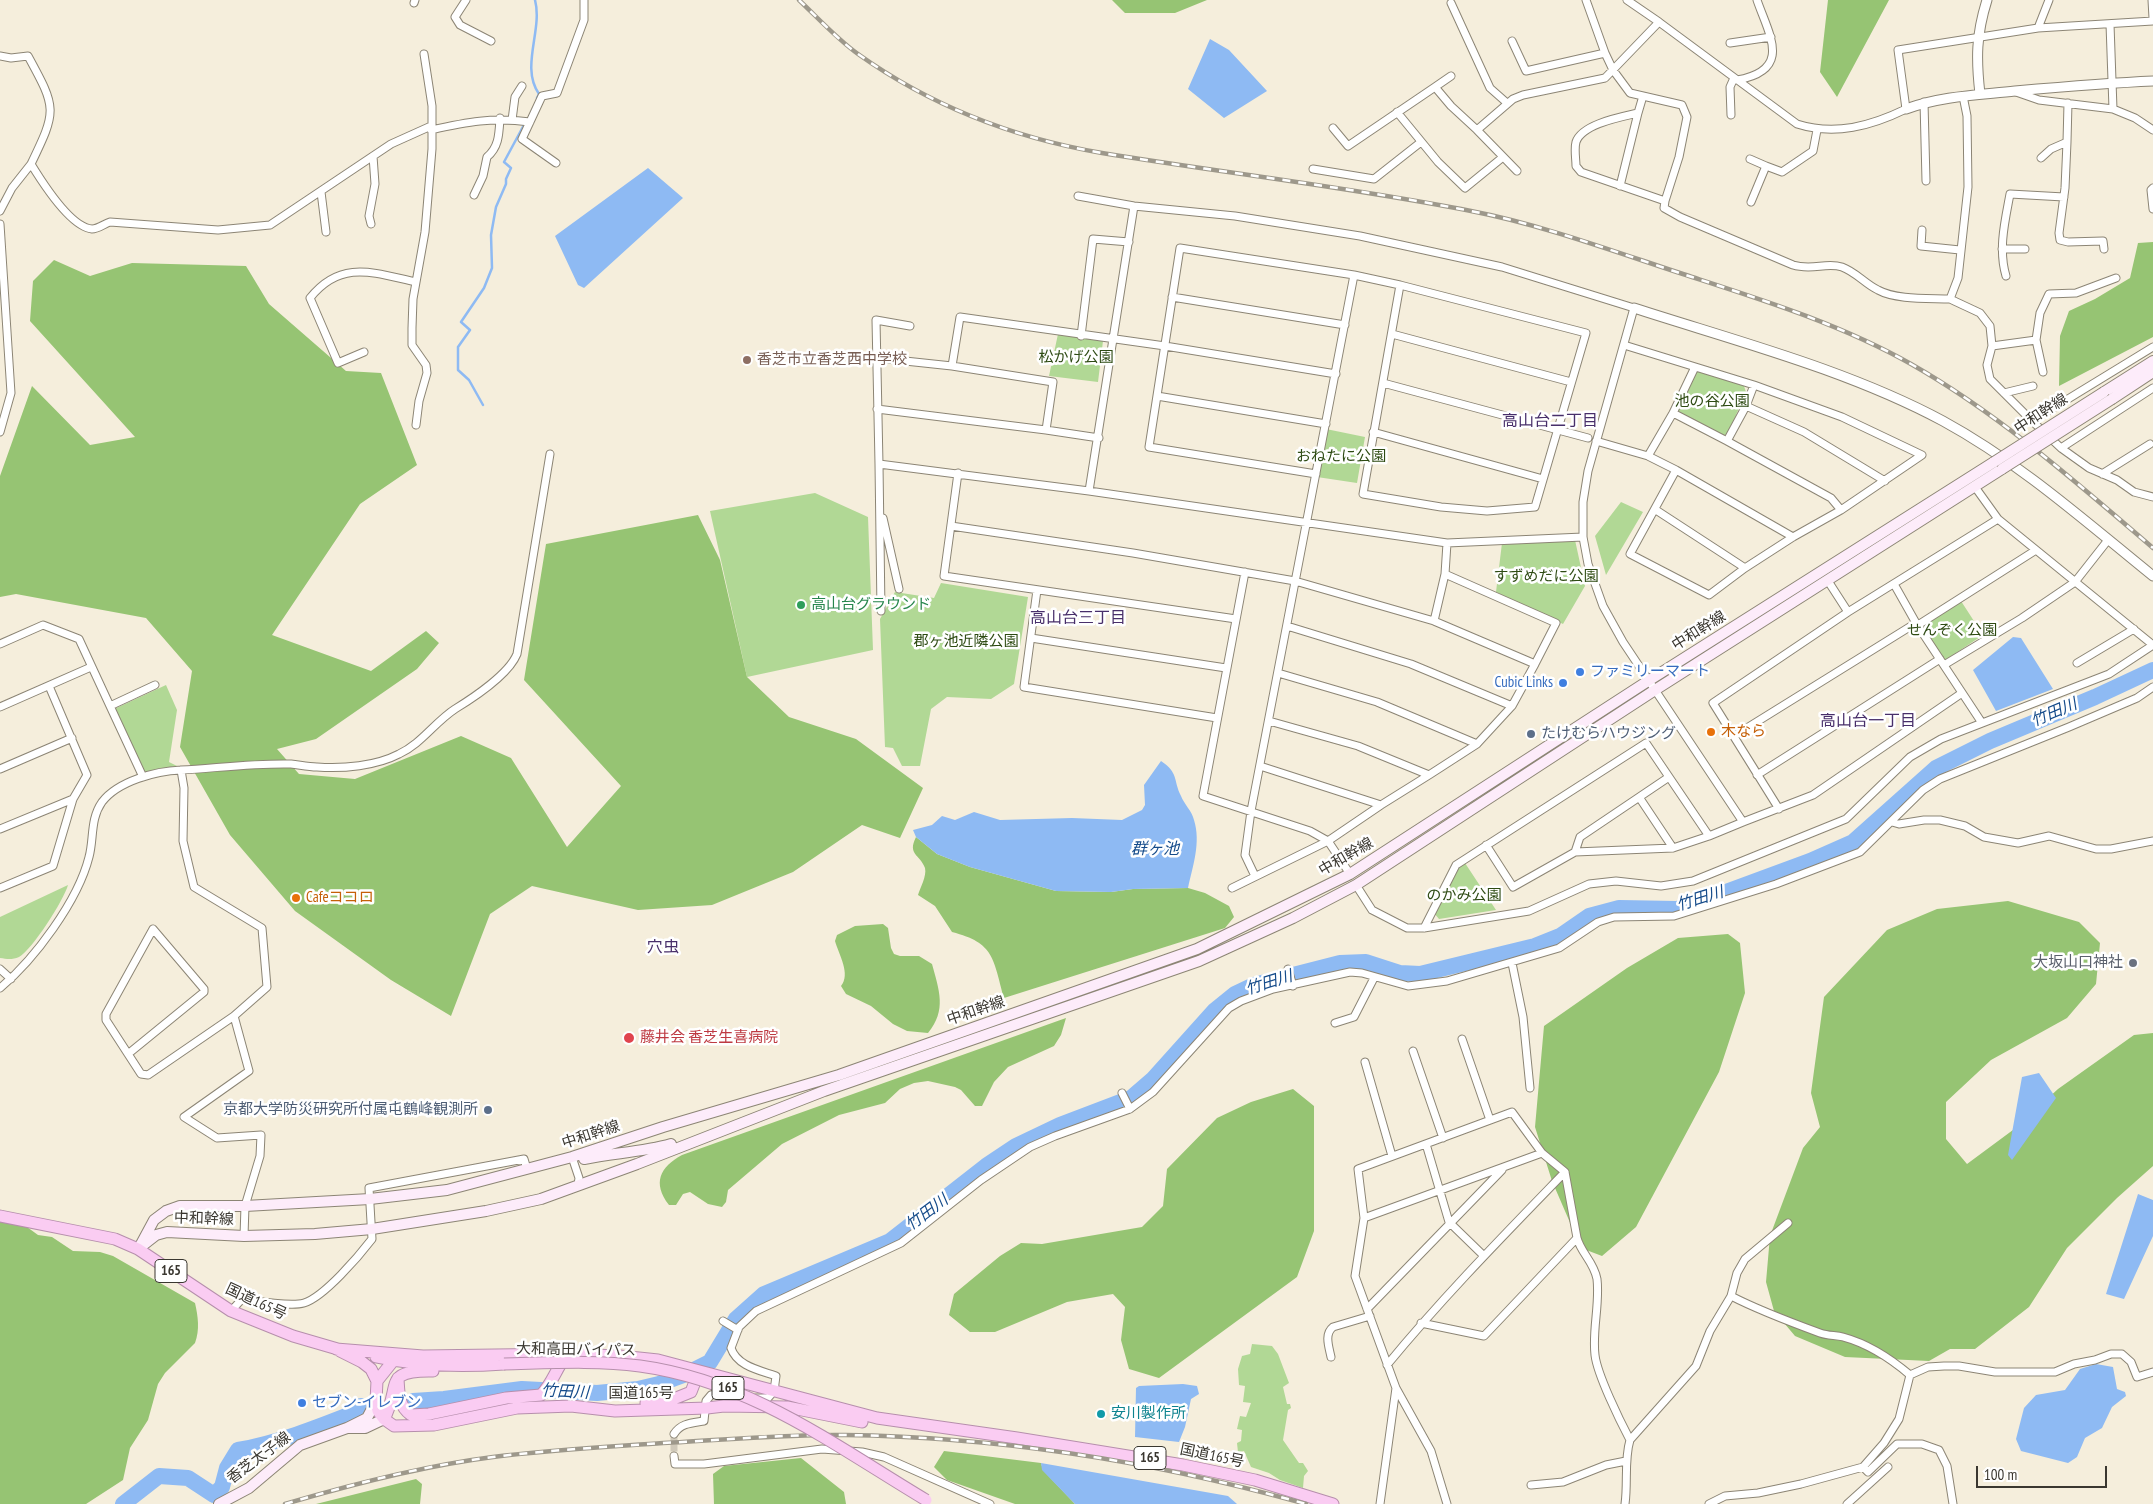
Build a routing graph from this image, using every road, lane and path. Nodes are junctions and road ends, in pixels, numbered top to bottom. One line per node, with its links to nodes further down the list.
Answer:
1 (466, 0): 17 (street)
2 (584, 0): 44 (street)
3 (1586, 0): 20 (street)
4 (1627, 0): 10 (street)
5 (1757, 0): 15 (street)
6 (1987, 0): 16 (street)
7 (2049, 0): 14 (street)
8 (2152, 0): 11 (street)
9 (1451, 3): 36 (street)
10 (1637, 3): 12 (street)
11 (2153, 19): 13 (street)
12 (1659, 22): 23 (street); 25 (street)
13 (2110, 24): 14 (street); 27 (street)
14 (2038, 28): 16 (street)
15 (1771, 37): 19 (street); 25 (street)
16 (1977, 37): 31 (street); 37 (street)
17 (491, 41)
18 (1512, 41): 20 (street)
19 (1730, 43)
20 (1605, 53): 23 (street)
21 (424, 54): 45 (street)
22 (0, 56): 57 (street)
23 (1614, 70): 32 (street); 36 (street)
24 (1450, 76): 29 (street)
25 (1736, 79): 41 (street); 48 (street)
26 (2153, 81): 27 (street)
27 (2112, 83): 30 (street); 38 (street)
28 (522, 86): 43 (street)
29 (1435, 87): 39 (street); 47 (street)
30 (2016, 91): 31 (street); 35 (street)
31 (1980, 94): 33 (street)
32 (1643, 96): 40 (street); 68 (street)
33 (1963, 96): 34 (street); 81 (street)
34 (1924, 102): 37 (street); 61 (street)
35 (2068, 103): 38 (street); 51 (street)
36 (1507, 104): 47 (street)
37 (1906, 109): 48 (street)
38 (2113, 109): 49 (street)
39 (1397, 112): 46 (street); 50 (street)
40 (1638, 113): 62 (street); 62 (street)
41 (1731, 115)
42 (500, 118): 43 (street); 45 (street); 65 (street)
43 (512, 120): 44 (street)
44 (530, 122): 56 (street)
45 (431, 128): 52 (street); 85 (street)
46 (1333, 128)
47 (1477, 130): 53 (street)
48 (1817, 130): 58 (street)
49 (2153, 130)
50 (1421, 142): 53 (street); 59 (street)
51 (2067, 142): 54 (street); 67 (street)
52 (373, 156): 64 (street); 74 (street)
53 (1503, 157): 60 (street)
54 (2041, 158)
55 (1750, 159): 58 (street)
56 (556, 162)
57 (31, 164): 64 (street); 72 (street)
58 (1766, 166): 69 (street)
59 (1313, 169)
60 (1517, 171)
61 (1926, 180)
62 (1620, 186): 68 (street)
63 (2153, 188): 71 (street)
64 (321, 192): 76 (street)
65 (474, 195)
66 (1078, 196): 70 (street)
67 (2064, 197): 78 (street); 80 (street)
68 (1664, 201): 88 (street)
69 (1751, 202)
70 (1134, 206): 77 (street); 89 (street)
71 (2153, 209)
72 (0, 211)
73 (0, 224): 118 (street)
74 (371, 224)
75 (1922, 230): 81 (street)
76 (326, 232)
77 (1129, 242): 93 (street); 94 (street)
78 (2002, 249): 79 (street); 83 (street)
79 (2026, 249)
80 (2104, 249)
81 (1960, 250): 88 (street)
82 (1354, 275): 86 (street); 87 (street); 90 (street)
83 (2006, 276)
84 (2116, 278): 95 (street)
85 (416, 282): 100 (street); 121 (street)
86 (1400, 285): 92 (street); 108 (street)
87 (1172, 298): 90 (street); 97 (street)
88 (1950, 299): 98 (street)
89 (1634, 308): 96 (street); 152 (street)
90 (1345, 325): 107 (street)
91 (910, 326): 101 (street)
92 (1392, 334): 108 (street); 109 (street)
93 (1080, 336): 94 (street); 103 (street)
94 (1112, 340): 97 (street); 126 (street)
95 (2036, 340): 98 (street); 105 (street)
96 (1624, 345): 104 (street); 128 (street)
97 (1165, 346): 107 (street); 114 (street)
98 (1992, 346): 113 (street)
99 (2153, 347): 119 (street)
100 (364, 352)
101 (877, 358): 103 (street); 116 (street)
102 (2153, 361): 180 (main road, 中和幹線, bridge)
103 (952, 366): 122 (street)
104 (1695, 367): 110 (street); 117 (street)
105 (2043, 372)
106 (2153, 372): 141 (main road, 中和幹線, bridge)
107 (1336, 374): 120 (street)
108 (1571, 382): 123 (street)
109 (1383, 383): 123 (street); 125 (street)
110 (1754, 385): 115 (street); 140 (street)
111 (2033, 386): 113 (street)
112 (2153, 388): 131 (street)
113 (2004, 393): 119 (street)
114 (1157, 396): 120 (street); 137 (street)
115 (1746, 406): 129 (street); 140 (street)
116 (877, 409): 122 (street); 134 (street)
117 (1673, 413): 129 (street); 133 (street)
118 (3, 414): 124 (street)
119 (2032, 421): 131 (street)
120 (1326, 424): 137 (street)
121 (416, 425)
122 (1046, 430): 126 (street)
123 (1557, 430): 127 (street); 139 (street)
124 (0, 432)
125 (1373, 432): 139 (street); 139 (street)
126 (1099, 438): 142 (street)
127 (1588, 438)
128 (1596, 442): 133 (street); 150 (street)
129 (1727, 442): 146 (street)
130 (2150, 444): 138 (street)
131 (2061, 448): 138 (street)
132 (550, 454): 197 (street)
133 (1648, 456): 135 (street)
134 (879, 464): 136 (street); 144 (street)
135 (1676, 470): 145 (street); 151 (street)
136 (958, 473): 142 (street); 149 (street)
137 (1316, 474): 148 (street)
138 (2102, 474): 143 (street)
139 (1543, 479)
140 (1885, 481): 146 (street)
141 (1975, 487): 147 (street); 160 (main road, 中和幹線)
142 (1089, 491): 148 (street)
143 (2153, 497)
144 (880, 503): 163 (street); 165 (street)
145 (1656, 510): 155 (street); 155 (street)
146 (1841, 510): 151 (street)
147 (1998, 519): 154 (street); 162 (street)
148 (1307, 524): 153 (street); 159 (street)
149 (951, 526): 156 (street); 164 (street)
150 (1583, 537): 153 (street); 180 (street)
151 (1793, 537): 155 (street)
152 (2108, 540): 158 (street); 161 (street)
153 (1447, 543): 157 (street)
154 (2036, 550): 161 (street); 169 (street)
155 (1745, 568)
156 (1245, 572): 159 (street); 167 (street)
157 (1445, 574): 168 (street); 176 (street)
158 (2153, 576)
159 (1295, 581): 168 (street); 170 (street)
160 (1828, 581): 166 (street); 184 (main road, 中和幹線)
161 (2075, 582): 171 (street); 174 (street)
162 (1894, 584): 166 (street); 169 (street)
163 (899, 589)
164 (1037, 590): 167 (street); 172 (street)
165 (882, 611)
166 (1848, 612): 192 (street)
167 (1236, 619): 178 (street)
168 (1434, 621): 176 (street)
169 (1917, 624): 174 (street); 192 (street)
170 (1286, 626): 179 (street); 187 (street)
171 (2134, 629): 175 (street); 191 (street)
172 (1031, 638): 178 (street); 189 (street)
173 (0, 644): 177 (street)
174 (1942, 662): 185 (street); 199 (street)
175 (2077, 663)
176 (1535, 664): 187 (street)
177 (91, 667): 182 (street); 186 (street)
178 (1226, 668): 189 (street)
179 (1278, 673): 190 (street); 194 (street)
180 (1648, 681): 184 (street); 216 (main road, 中和幹線)
181 (154, 685): 186 (street)
182 (48, 686): 188 (street); 193 (street)
183 (2153, 688): 208 (street)
184 (1655, 690): 207 (street); 218 (main road, 中和幹線)
185 (1962, 693): 191 (street); 205 (street)
186 (110, 706): 200 (street)
187 (1512, 706): 194 (street)
188 (0, 707)
189 (1217, 718): 206 (street)
190 (1269, 720): 195 (street); 198 (street)
191 (1982, 723): 221 (street)
192 (1734, 736): 199 (street)
193 (72, 738): 196 (street); 202 (street)
194 (1477, 744): 198 (street)
195 (1260, 766): 204 (street); 206 (street)
196 (0, 769)
197 (181, 770): 200 (street); 229 (street)
198 (1429, 775): 204 (street)
199 (1757, 775): 205 (street)
200 (143, 777): 226 (street)
201 (1669, 777): 210 (street); 213 (street); 215 (street)
202 (73, 799): 209 (street); 219 (street)
203 (1641, 800): 214 (street)
204 (1381, 805): 211 (street)
205 (1779, 809): 207 (street)
206 (1251, 811): 211 (street); 217 (street)
207 (1743, 822): 210 (street)
208 (1892, 822): 212 (street); 222 (street)
209 (0, 829)
210 (1709, 836): 214 (street)
211 (1328, 840): 216 (street); 217 (street)
212 (2153, 841)
213 (1486, 846): 215 (street); 221 (street)
214 (1673, 848): 215 (street)
215 (1575, 852)
216 (1350, 874): 244 (main road, 中和幹線)
217 (1255, 876): 220 (street)
218 (1356, 885): 221 (street); 240 (main road, 中和幹線)
219 (0, 888)
220 (1232, 888)
221 (1424, 928)
222 (1512, 963): 225 (street); 235 (street)
223 (0, 969): 226 (street)
224 (1288, 969): 227 (street)
225 (1374, 978): 227 (street); 230 (street)
226 (11, 979): 228 (street)
227 (1293, 986): 237 (street)
228 (0, 988)
229 (234, 1016): 233 (street); 251 (street)
230 (1335, 1023)
231 (1462, 1039): 238 (street)
232 (1413, 1051): 239 (street)
233 (128, 1054): 233 (street)
234 (1364, 1062): 243 (street)
235 (1530, 1088)
236 (1122, 1093): 237 (street)
237 (1130, 1109): 266 (street)
238 (1490, 1120): 239 (street); 242 (street)
239 (1443, 1138): 241 (street)
240 (688, 1143): 244 (main road); 248 (main road, 中和幹線)
241 (1426, 1144): 243 (street); 249 (street)
242 (1542, 1153): 246 (street); 247 (street)
243 (1392, 1156): 253 (street)
244 (572, 1157): 245 (main road, 中和幹線); 248 (street)
245 (527, 1169): 250 (main road, 中和幹線); 250 (street)
246 (1502, 1170): 249 (street); 254 (street)
247 (1565, 1172): 258 (street); 260 (street)
248 (578, 1185): 256 (main road, 中和幹線)
249 (1440, 1191): 253 (street); 254 (street)
250 (370, 1199): 251 (main road, 中和幹線); 256 (street)
251 (245, 1206): 257 (street); 259 (main road, 中和幹線)
252 (0, 1216): 259 (highway, 国道165号 / 165)
253 (1364, 1218): 263 (street)
254 (1450, 1222): 260 (street); 263 (street)
255 (1788, 1223): 261 (street)
256 (372, 1229): 257 (main road, 中和幹線); 262 (street)
257 (244, 1236): 259 (main road, 中和幹線)
258 (1577, 1238): 265 (street); 288 (street)
259 (138, 1249): 262 (highway, 国道165号 / 165)
260 (1484, 1256): 265 (street)
261 (1731, 1296): 276 (street); 288 (street)
262 (231, 1311): 267 (highway, 国道165号 / 165)
263 (1368, 1312): 270 (street); 273 (street)
264 (724, 1321): 266 (street)
265 (1421, 1323): 273 (street)
266 (738, 1330): 280 (street)
267 (336, 1348): 269 (highway, 国道165号 / 165); 271 (highway, 国道165号 / 165); 278 (highway, 国道165号 / 165)
268 (567, 1354): 269 (highway, 国道165号 / 165); 272 (highway, 国道165号 / 165); 277 (highway)
269 (423, 1356): 271 (highway, 165)
270 (1331, 1357)
271 (393, 1361): 274 (highway, 大和高田バイパス / 165); 278 (highway)
272 (682, 1365): 280 (highway, 国道165号 / 165); 282 (highway, 165)
273 (1387, 1365): 279 (street)
274 (474, 1366): 277 (highway); 294 (highway, 大和高田バイパス / 165, bridge)
275 (2153, 1372): 276 (street)
276 (1910, 1375): 291 (street)
277 (398, 1378): 284 (highway)
278 (377, 1381): 281 (highway)
279 (1396, 1388): 298 (street); 299 (street)
280 (774, 1392): 283 (street); 286 (highway, 国道165号 / 165)
281 (376, 1401): 284 (highway); 285 (main road, 香芝太子線)
282 (571, 1406): 283 (highway, 国道165号 / 165); 284 (highway, 国道165号 / 165)
283 (707, 1408): 286 (highway, 国道165号 / 165); 287 (street)
284 (384, 1419): 285 (main road, 香芝太子線)
285 (347, 1428): 295 (main road, 香芝太子線)
286 (964, 1432): 297 (highway, 国道165号 / 165)
287 (674, 1434)
288 (1630, 1440): 290 (street)
289 (674, 1456): 296 (street)
290 (1626, 1461): 293 (street); 300 (street)
291 (1863, 1467): 301 (street); 303 (street)
292 (1888, 1467): 302 (street)
293 (1531, 1485)
294 (931, 1502)
295 (219, 1504)
296 (990, 1504)
297 (1333, 1504)
298 (1380, 1504)
299 (1447, 1504)
300 (1625, 1504)
301 (1709, 1504)
302 (1847, 1504)
303 (1953, 1504)

